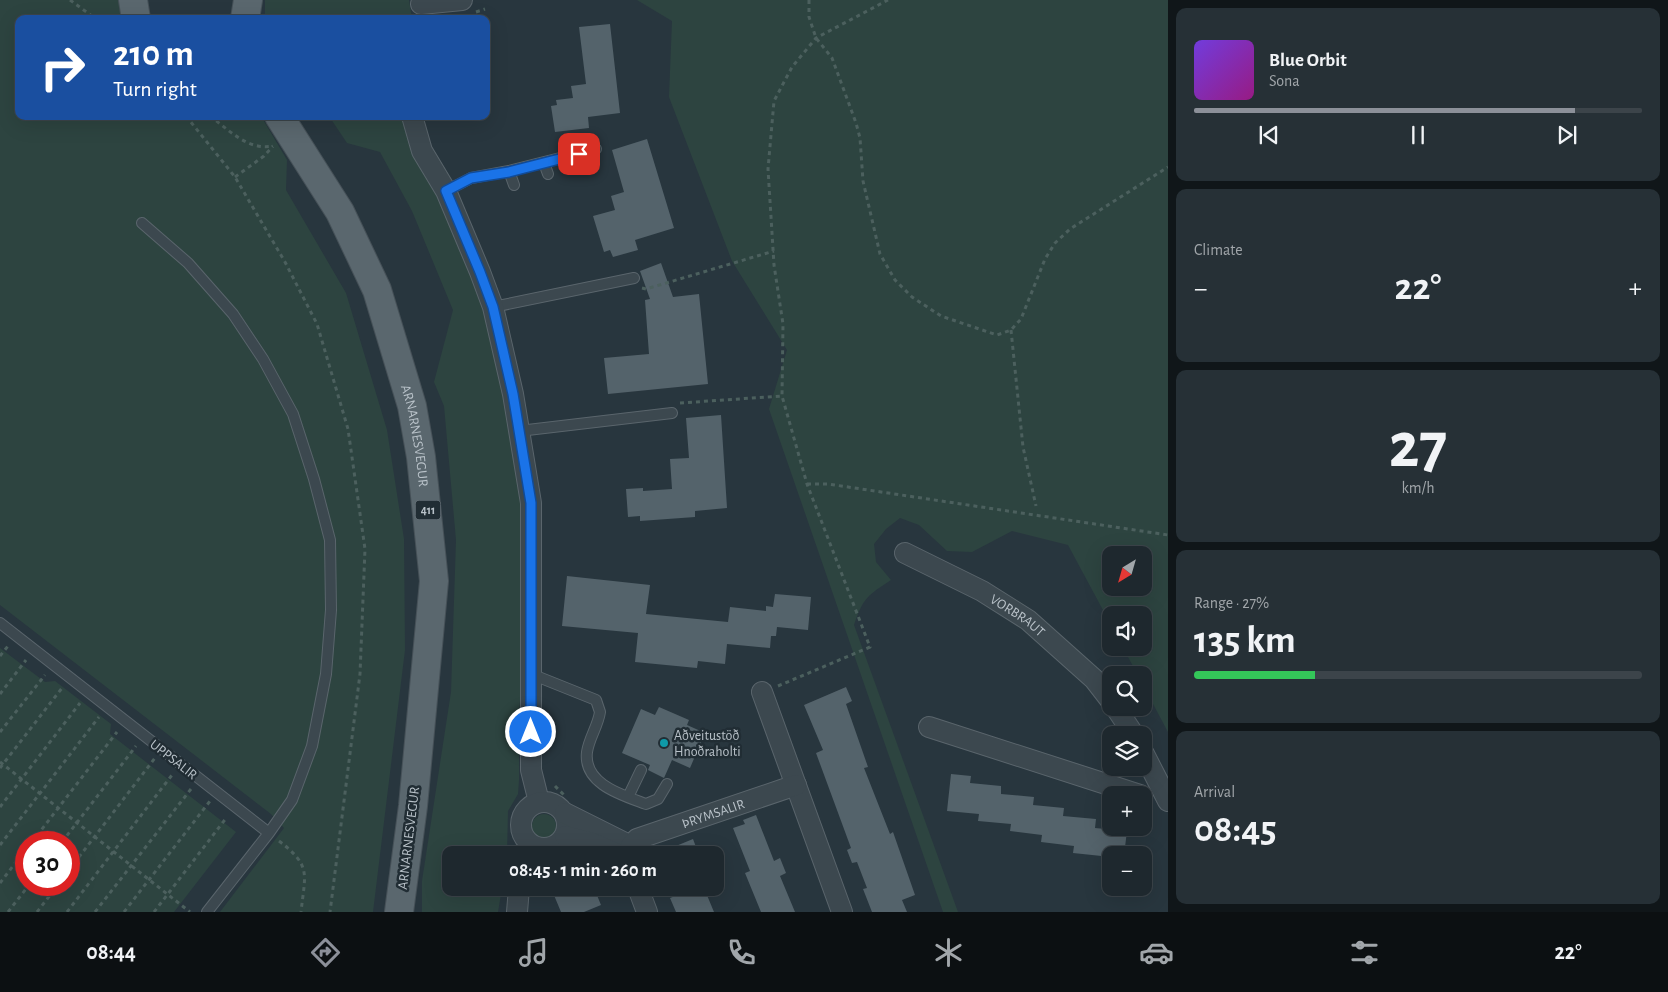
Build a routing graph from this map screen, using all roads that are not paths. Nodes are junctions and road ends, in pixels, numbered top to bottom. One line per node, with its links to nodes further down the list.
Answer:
1 (133, 0): 5 (main road)
2 (248, 0): 6 (main road)
3 (462, 0): 4 (street)
4 (422, 7)
5 (135, 15)
6 (246, 15)
7 (413, 120): 14 (street)
8 (280, 123): 46 (main road, ARNARNESVEGUR / 411)
9 (596, 149): 10 (lane)
10 (544, 163): 11 (lane); 12 (lane)
11 (509, 172): 13 (lane); 14 (lane)
12 (548, 174)
13 (514, 185)
14 (446, 191): 17 (street)
15 (142, 223): 36 (lane)
16 (634, 278): 17 (lane)
17 (493, 307): 19 (street)
18 (672, 413): 19 (lane)
19 (519, 431): 22 (street)
20 (905, 553): 23 (street, VORBRAUT)
21 (0, 623): 36 (lane, UPPSALIR)
22 (531, 674): 31 (lane); 33 (street)
23 (1102, 689)
24 (762, 692): 29 (street)
25 (929, 727): 30 (street)
26 (641, 770): 31 (lane)
27 (1152, 770): 34 (street)
28 (667, 784): 31 (lane)
29 (796, 785): 42 (street, ÞRYMSALIR); 49 (street)
30 (1111, 786)
31 (628, 796)
32 (1152, 798): 34 (street)
33 (539, 802): 35 (street); 38 (street)
34 (1168, 802)
35 (565, 813): 37 (street); 41 (street)
36 (269, 833): 45 (lane)
37 (565, 836): 39 (street); 40 (street)
38 (528, 846)
39 (555, 846)
40 (603, 846)
41 (617, 846)
42 (631, 846)
43 (518, 896): 47 (street)
44 (641, 896): 48 (street)
45 (207, 912)
46 (399, 912)
47 (517, 912)
48 (647, 912)
49 (842, 912)

